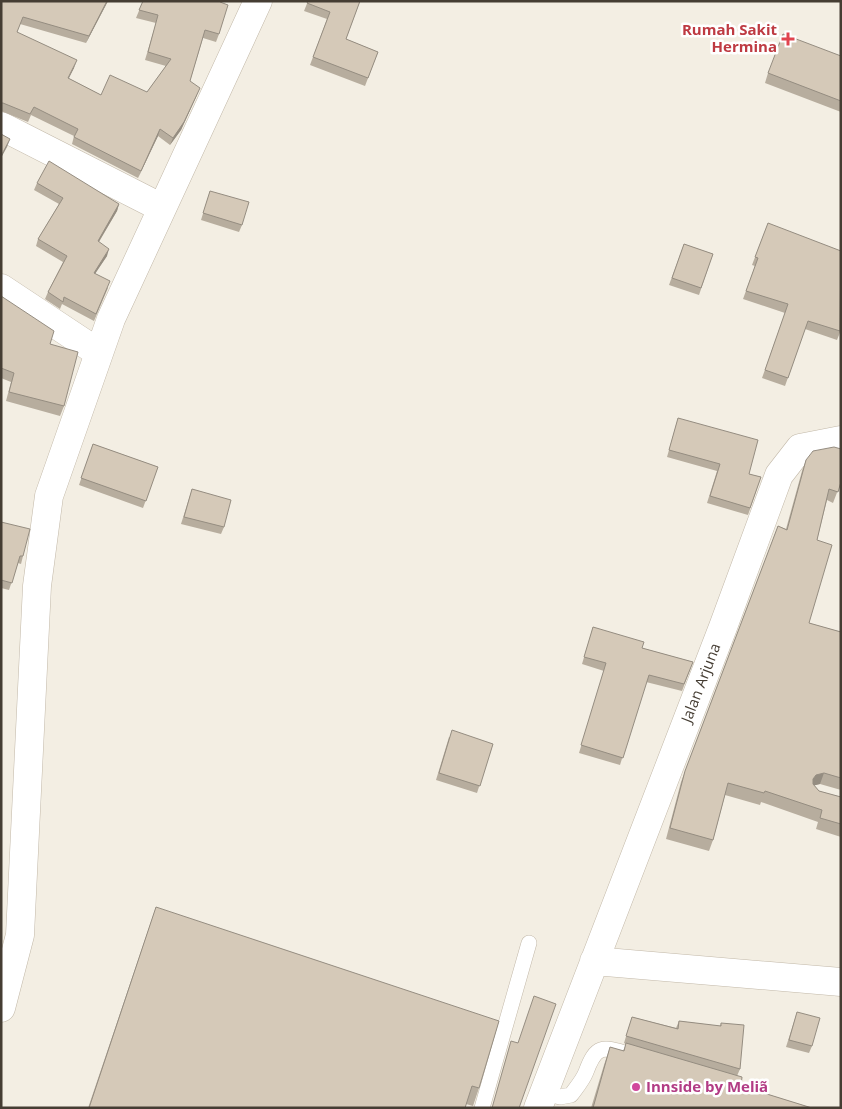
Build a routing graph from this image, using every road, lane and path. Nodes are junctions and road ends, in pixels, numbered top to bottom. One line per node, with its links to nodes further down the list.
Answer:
1 (258, 1): 3 (street)
2 (1, 126): 3 (street)
3 (162, 208): 5 (street)
4 (1, 288): 5 (street)
5 (99, 353): 10 (street)
6 (841, 440): 8 (street, Jalan Arjuna)
7 (529, 943): 13 (lane)
8 (594, 961): 9 (street); 12 (street, Jalan Arjuna)
9 (841, 982)
10 (1, 1008)
11 (646, 1059): 12 (lane)
12 (541, 1100)
13 (482, 1108)

